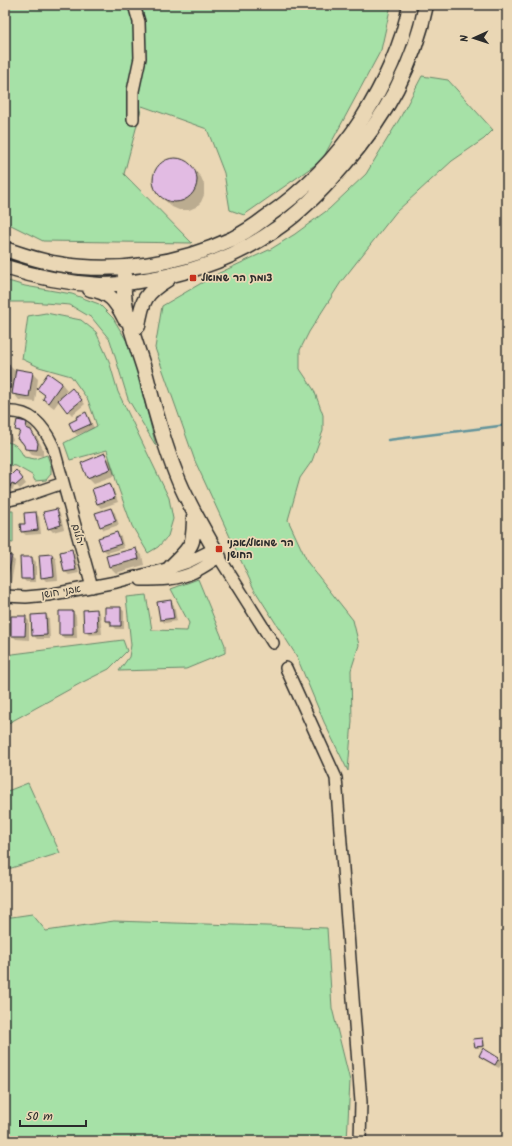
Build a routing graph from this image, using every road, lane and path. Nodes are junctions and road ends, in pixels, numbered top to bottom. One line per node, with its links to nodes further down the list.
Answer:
1 (134, 5): 4 (street)
2 (410, 5): 7 (main road)
3 (426, 5): 9 (main road)
4 (133, 119)
5 (5, 249): 7 (main road)
6 (5, 267): 10 (main road)
7 (126, 267): 10 (main road)
8 (5, 272): 11 (main road)
9 (173, 275): 10 (main road); 11 (main road)
10 (128, 283): 11 (main road)
11 (135, 329): 15 (main road)
12 (5, 412): 13 (street, יהלום)
13 (63, 483): 14 (street); 19 (street, יהלום)
14 (5, 501)
15 (194, 512): 16 (main road); 17 (main road)
16 (217, 553): 17 (street, אבני חושן); 18 (street, אבני חושן); 21 (street)
17 (170, 568): 18 (street, אבני חושן)
18 (116, 582): 19 (street, אבני חושן)
19 (92, 587): 20 (street, אבני חושן)
20 (5, 596)
21 (273, 643)
22 (286, 668): 23 (street)
23 (360, 1141)

